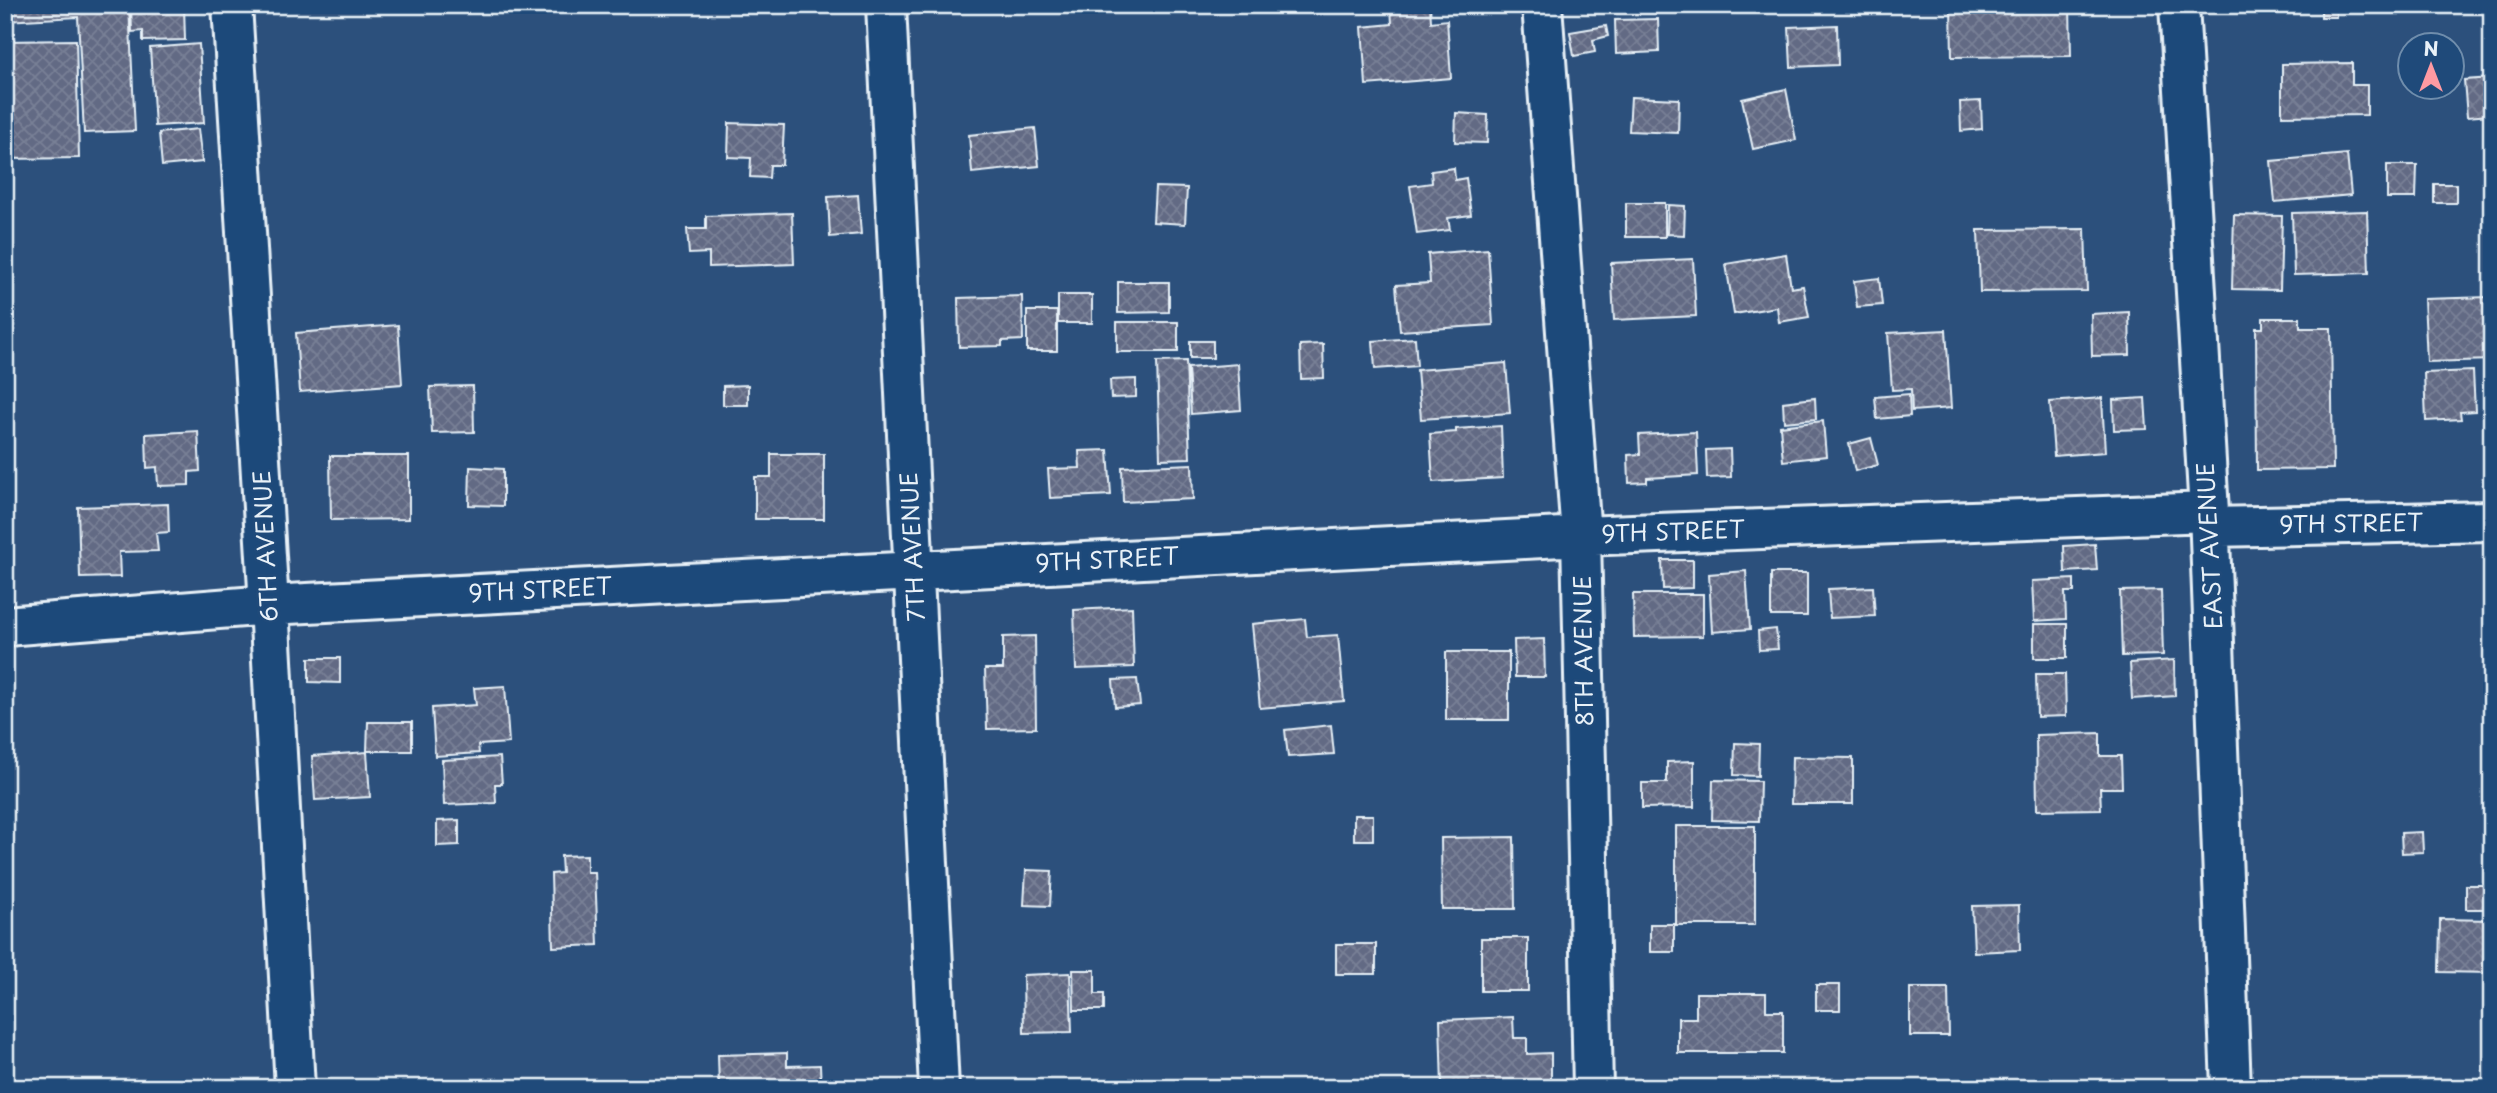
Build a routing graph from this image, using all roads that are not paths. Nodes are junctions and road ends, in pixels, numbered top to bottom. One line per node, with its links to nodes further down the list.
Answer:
1 (232, 5): 9 (street, 6TH AVENUE)
2 (886, 5): 8 (street, 7TH AVENUE)
3 (1542, 5): 7 (street, 8TH AVENUE)
4 (2179, 5): 5 (street, EAST AVENUE)
5 (2209, 520): 6 (street, 9TH STREET); 7 (street, 9TH STREET); 14 (street, EAST AVENUE)
6 (2492, 521)
7 (1581, 536): 8 (street, 9TH STREET); 13 (street, 8TH AVENUE)
8 (914, 570): 9 (street, 9TH STREET); 12 (street, 7TH AVENUE)
9 (269, 605): 10 (street, 9TH STREET); 11 (street, 6TH AVENUE)
10 (5, 626)
11 (295, 1088)
12 (939, 1088)
13 (1593, 1088)
14 (2231, 1088)

